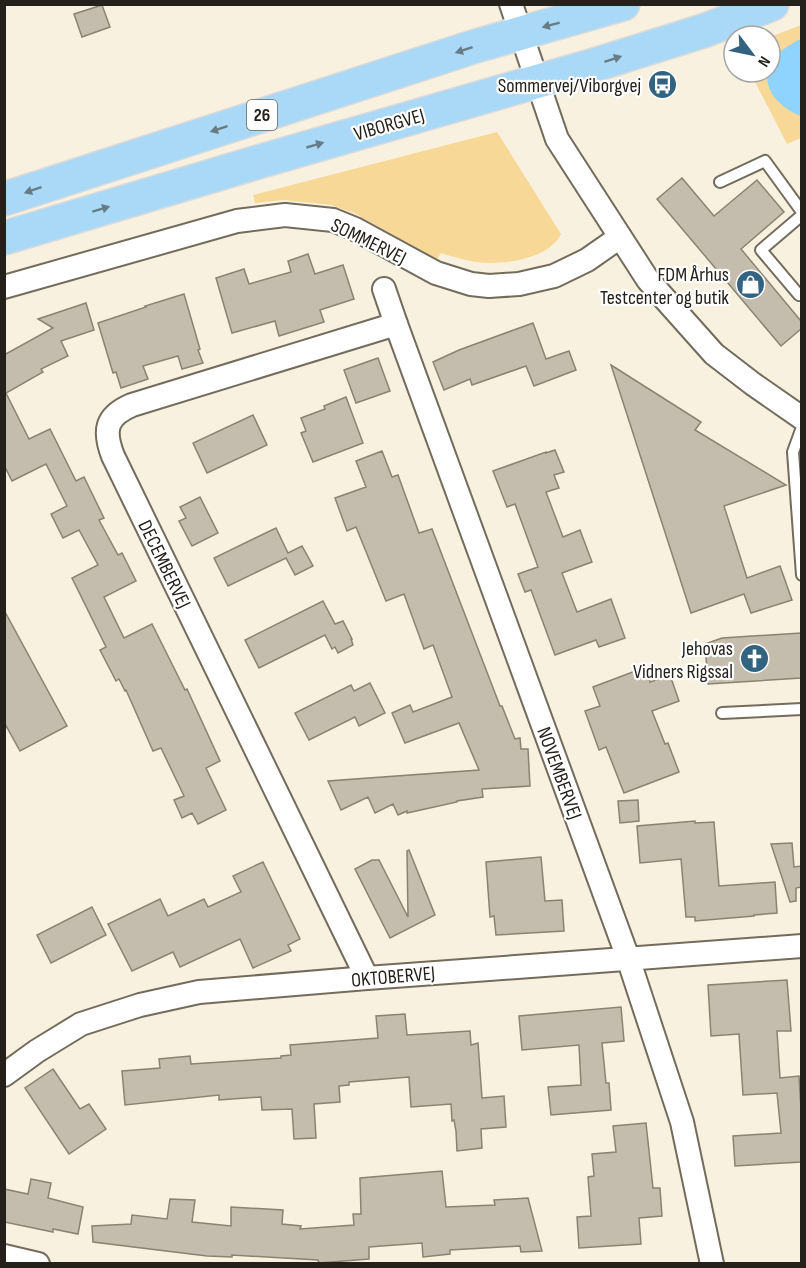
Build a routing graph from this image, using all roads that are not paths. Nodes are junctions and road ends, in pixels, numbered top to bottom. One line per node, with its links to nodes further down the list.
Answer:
1 (623, 4): 3 (main road, 26, one-way to 3)
2 (772, 4): 4 (main road, VIBORGVEJ / 26, one-way to 2)
3 (515, 19): 4 (street); 6 (main road, 26, one-way to 6)
4 (537, 81): 8 (street); 9 (main road, VIBORGVEJ / 26, one-way to 4)
5 (720, 182): 7 (lane)
6 (4, 200)
7 (801, 214): 12 (lane)
8 (620, 237): 10 (street, SOMMERVEJ); 14 (street)
9 (4, 238)
10 (4, 287)
11 (384, 289): 13 (street, NOVEMBERVEJ)
12 (801, 293)
13 (396, 324): 20 (street, NOVEMBERVEJ); 21 (street, DECEMBERVEJ)
14 (801, 418)
15 (801, 427): 16 (lane)
16 (801, 575)
17 (801, 709): 18 (lane)
18 (722, 713)
19 (801, 946): 20 (street, OKTOBERVEJ)
20 (628, 958): 21 (street, OKTOBERVEJ); 25 (street, NOVEMBERVEJ)
21 (367, 978): 22 (street, OKTOBERVEJ)
22 (4, 1076)
23 (4, 1256): 24 (street)
24 (38, 1263)
25 (712, 1263)

